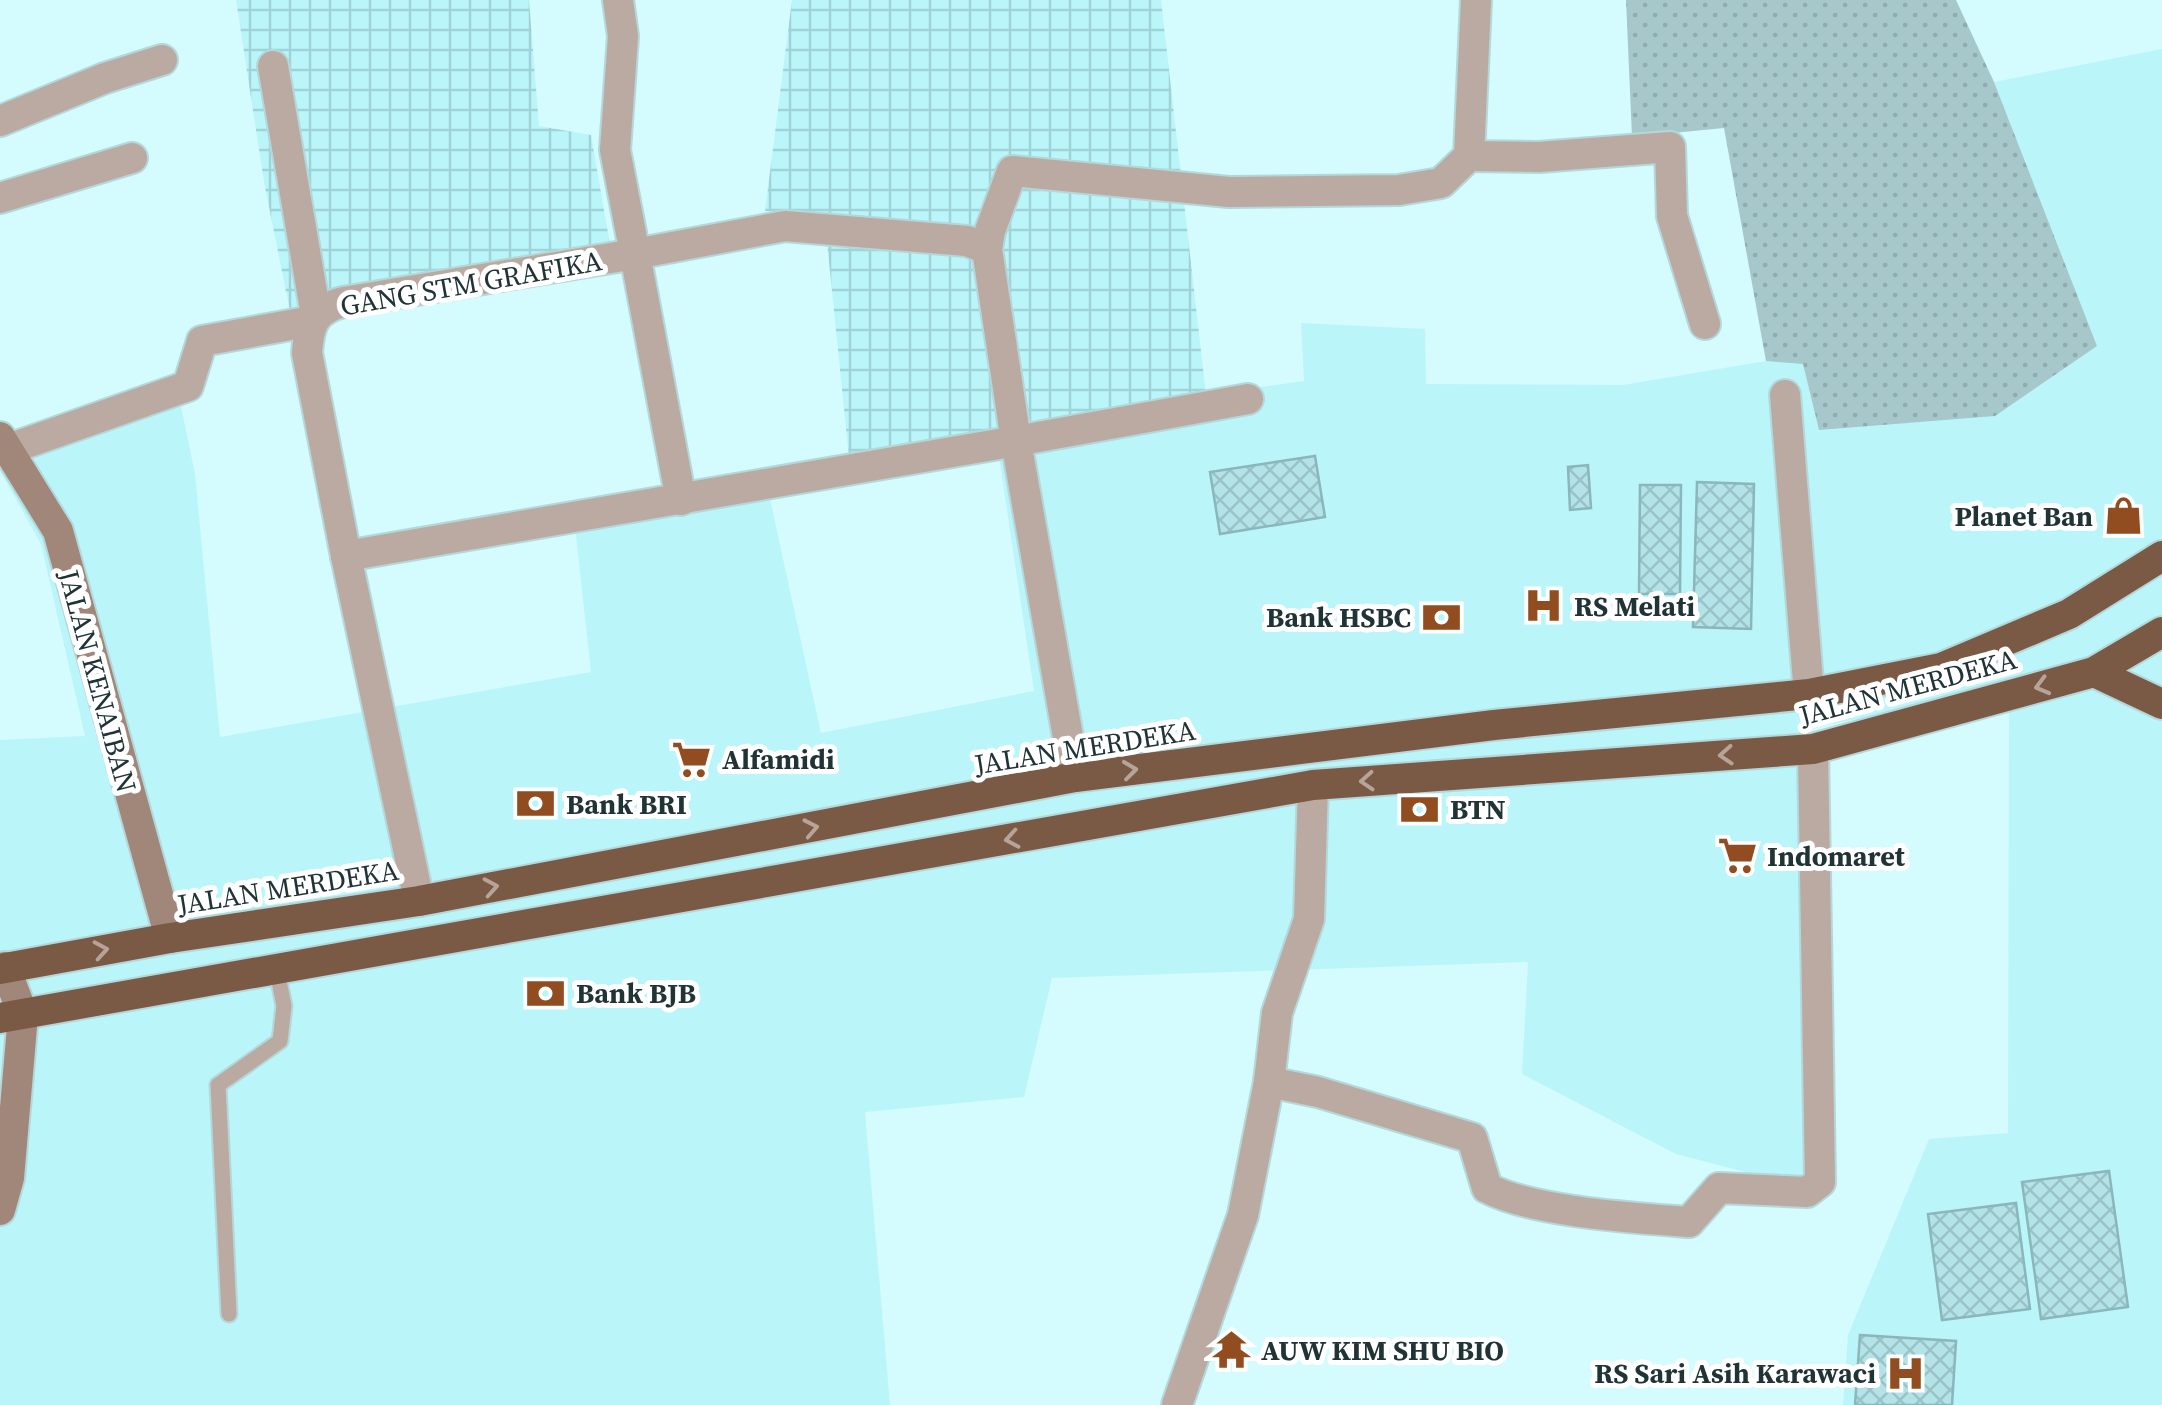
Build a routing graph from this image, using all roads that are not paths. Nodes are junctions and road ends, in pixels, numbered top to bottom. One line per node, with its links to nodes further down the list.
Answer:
1 (618, 0): 10 (street)
2 (1476, 0): 6 (street)
3 (162, 60): 5 (street)
4 (272, 66): 11 (street)
5 (0, 121)
6 (1470, 156): 9 (street); 12 (street)
7 (132, 158): 8 (street)
8 (0, 198)
9 (987, 249): 10 (street, GANG STM GRAFIKA); 15 (street)
10 (636, 254): 11 (street, GANG STM GRAFIKA); 17 (street)
11 (314, 318): 16 (street, GANG STM GRAFIKA); 18 (street)
12 (1705, 324)
13 (1785, 396): 22 (street)
14 (1248, 399): 15 (street)
15 (1016, 441): 17 (street); 27 (street)
16 (5, 443): 32 (street, JALAN KENAIBAN)
17 (682, 500): 18 (street)
18 (346, 556): 31 (street)
19 (2162, 556): 22 (highway, JALAN MERDEKA)
20 (2162, 632): 21 (highway, JALAN MERDEKA)
21 (2094, 672): 23 (highway); 25 (highway, JALAN MERDEKA, one-way to 25)
22 (1809, 694): 24 (highway, JALAN MERDEKA)
23 (2162, 704)
24 (1494, 725): 26 (highway); 27 (highway, JALAN MERDEKA, one-way to 24)
25 (1813, 749): 26 (highway, JALAN MERDEKA, one-way to 26); 36 (street)
26 (1496, 772): 28 (highway, JALAN MERDEKA, one-way to 28)
27 (1074, 777): 29 (highway, JALAN MERDEKA, one-way to 27)
28 (1313, 785): 30 (highway, JALAN MERDEKA, one-way to 30); 36 (street)
29 (722, 845): 30 (highway); 31 (highway, JALAN MERDEKA, one-way to 29)
30 (731, 890): 34 (highway, JALAN MERDEKA)
31 (419, 900): 32 (highway, JALAN MERDEKA)
32 (170, 938): 33 (highway, JALAN MERDEKA, one-way to 32)
33 (3, 968): 35 (street)
34 (277, 971): 35 (highway, JALAN MERDEKA); 38 (lane)
35 (12, 1016): 37 (street)
36 (1270, 1082): 39 (street)
37 (0, 1210)
38 (229, 1314)
39 (1177, 1405)

